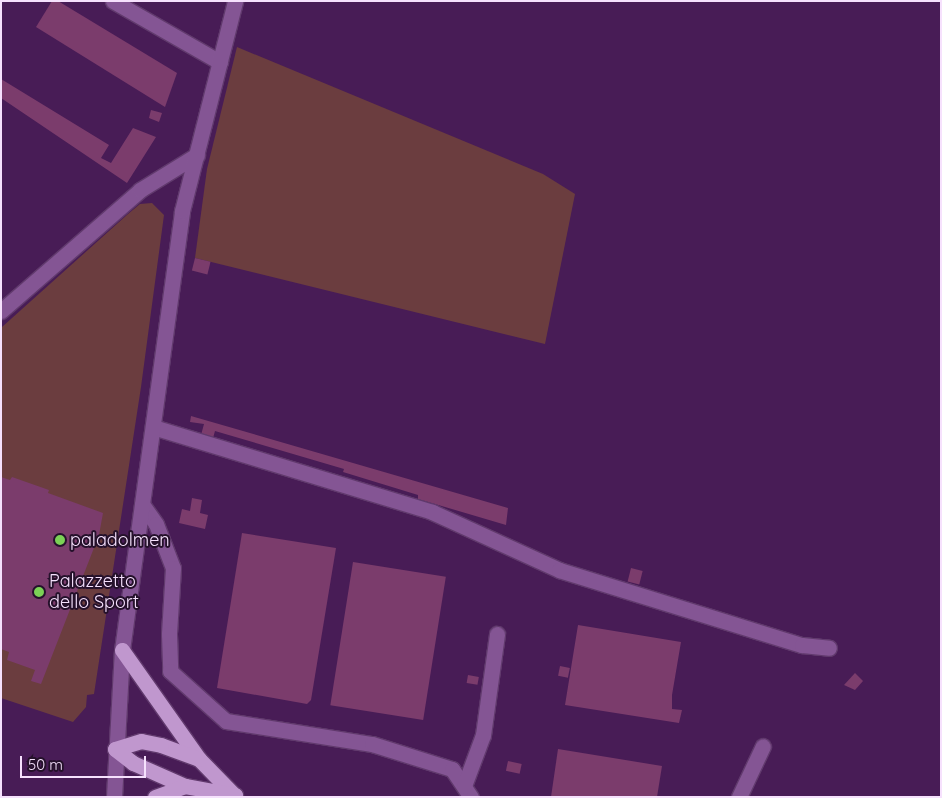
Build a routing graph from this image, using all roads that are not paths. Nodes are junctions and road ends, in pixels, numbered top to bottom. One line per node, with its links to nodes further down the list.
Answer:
1 (113, 1): 3 (street)
2 (235, 1): 3 (street)
3 (220, 62): 4 (street)
4 (196, 155): 5 (street); 6 (street)
5 (1, 311)
6 (153, 427): 7 (street); 9 (street)
7 (142, 504): 10 (street); 15 (street)
8 (497, 634): 15 (street)
9 (829, 648)
10 (122, 650): 12 (street); 13 (highway)
11 (763, 746): 19 (street)
12 (115, 749): 13 (highway); 14 (highway); 17 (street)
13 (199, 759): 16 (highway)
14 (182, 792): 16 (highway); 18 (highway)
15 (467, 792)
16 (236, 796)
17 (114, 797)
18 (155, 797)
19 (739, 797)

